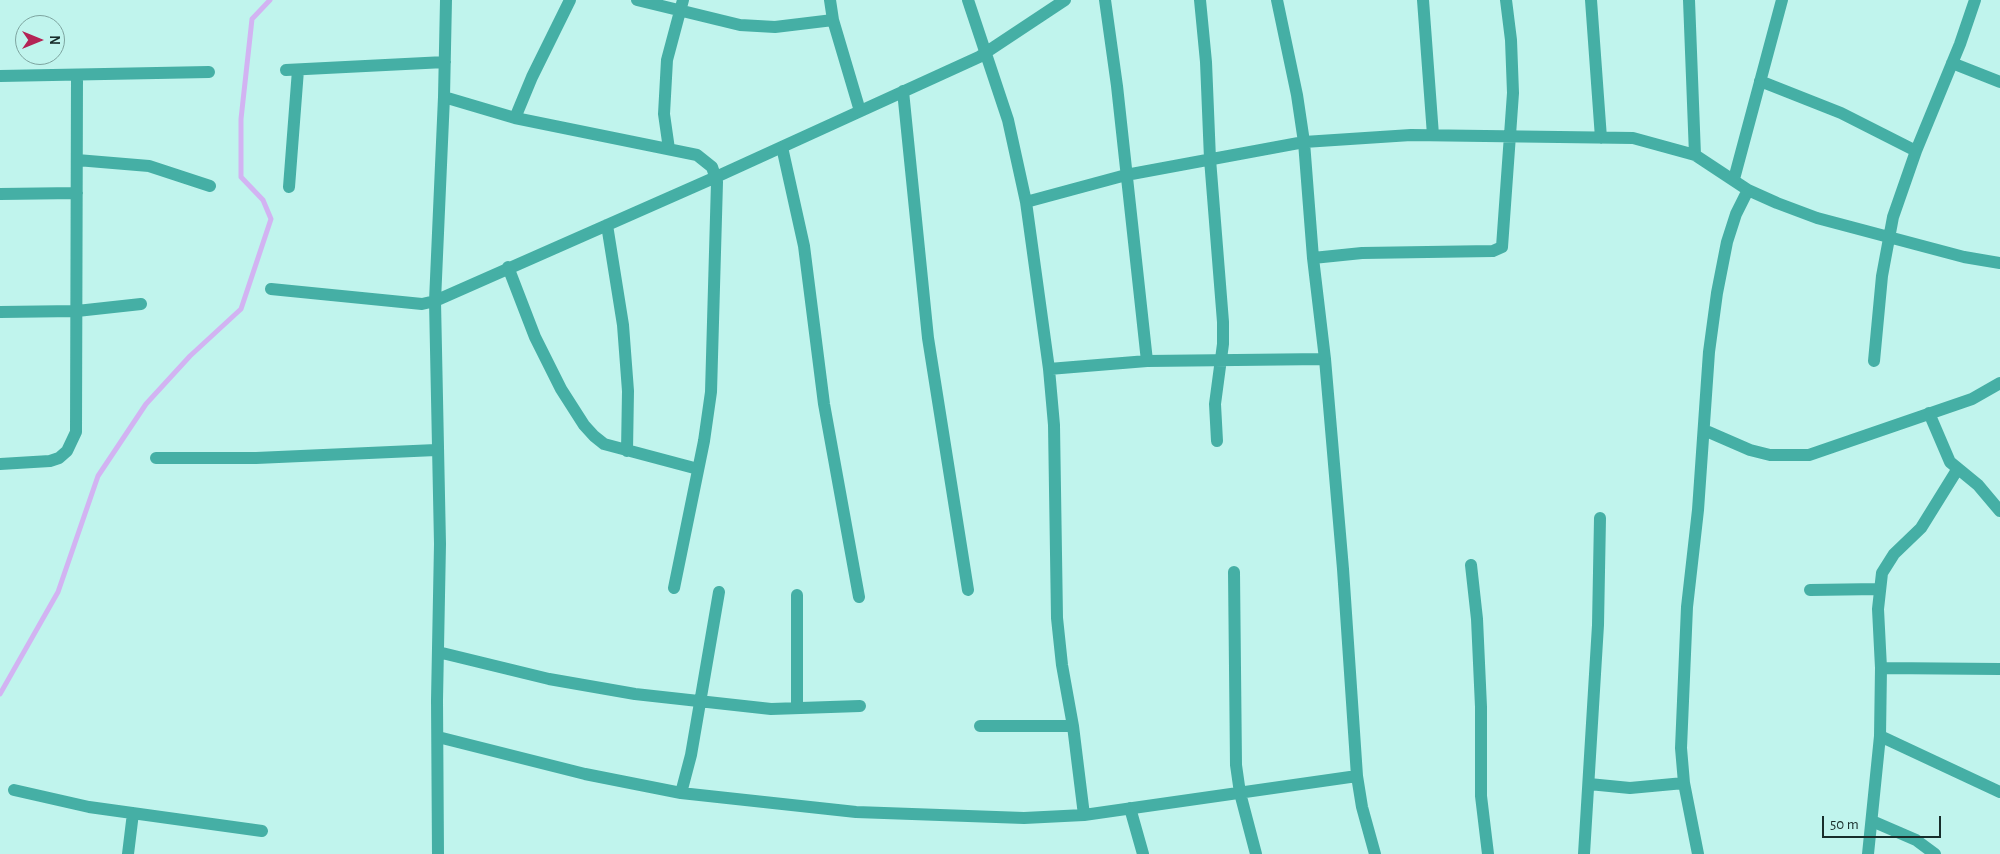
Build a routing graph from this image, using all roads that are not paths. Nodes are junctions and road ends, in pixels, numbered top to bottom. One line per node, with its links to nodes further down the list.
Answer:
1 (446, 0): 19 (street)
2 (570, 0): 29 (street)
3 (637, 0): 16 (street)
4 (830, 0): 17 (street)
5 (968, 0): 18 (street)
6 (1066, 0): 18 (street)
7 (1105, 0): 40 (street)
8 (1200, 0): 38 (street)
9 (1277, 0): 33 (street)
10 (1423, 0): 30 (street)
11 (1506, 0): 31 (street)
12 (1591, 0): 32 (street)
13 (1689, 0): 37 (street)
14 (1782, 0): 24 (street)
15 (1975, 0): 20 (street)
16 (681, 5): 17 (street); 35 (street)
17 (833, 20): 28 (street)
18 (985, 52): 26 (street); 48 (street)
19 (445, 62): 27 (street); 44 (street)
20 (1952, 63): 25 (street); 36 (street)
21 (209, 72): 22 (street)
22 (77, 75): 23 (street); 39 (street)
23 (0, 76)
24 (1760, 81): 36 (street); 42 (street)
25 (2000, 82)
26 (903, 91): 28 (street); 80 (street)
27 (444, 97): 29 (street); 55 (street)
28 (860, 111): 34 (street)
29 (515, 118): 35 (street)
30 (1433, 135): 31 (street); 33 (street)
31 (1510, 135): 32 (street); 51 (street)
32 (1601, 138): 37 (street)
33 (1304, 142): 38 (street); 51 (street)
34 (782, 147): 41 (street); 84 (street)
35 (669, 149): 41 (street)
36 (1916, 150): 50 (street)
37 (1695, 155): 42 (street)
38 (1210, 159): 40 (street); 60 (street)
39 (77, 160): 43 (street); 46 (street)
40 (1126, 175): 48 (street); 61 (street)
41 (716, 178): 49 (street); 72 (street)
42 (1734, 179): 45 (street)
43 (210, 186)
44 (289, 188)
45 (1748, 190): 50 (street); 66 (street)
46 (77, 193): 47 (street); 57 (street)
47 (0, 194)
48 (1026, 202): 63 (street)
49 (607, 225): 53 (street); 69 (street)
50 (1889, 237): 52 (street); 62 (street)
51 (1313, 258): 59 (street)
52 (2000, 263)
53 (508, 267): 55 (street); 69 (street)
54 (271, 289): 55 (street)
55 (435, 301): 68 (street)
56 (141, 304): 57 (street)
57 (77, 311): 58 (street); 71 (street)
58 (0, 312)
59 (1325, 359): 60 (street); 95 (street)
60 (1222, 360): 61 (street); 67 (street)
61 (1147, 361): 63 (street)
62 (1874, 361)
63 (1049, 369): 92 (street)
64 (2000, 383): 65 (street)
65 (1929, 413): 66 (street); 73 (street)
66 (1704, 430): 97 (street)
67 (1216, 441)
68 (436, 450): 70 (street); 85 (street)
69 (627, 451): 72 (street)
70 (156, 458)
71 (0, 464)
72 (698, 470): 78 (street)
73 (1957, 470): 74 (street); 79 (street)
74 (2000, 512)
75 (1600, 518): 96 (street)
76 (1471, 565): 112 (street)
77 (1234, 572): 101 (street)
78 (674, 588)
79 (1879, 589): 81 (street); 86 (street)
80 (968, 590)
81 (1810, 590)
82 (720, 592): 88 (street)
83 (797, 595): 90 (street)
84 (859, 597)
85 (438, 652): 88 (street); 94 (street)
86 (1881, 668): 87 (street); 93 (street)
87 (2000, 669)
88 (701, 701): 90 (street); 100 (street)
89 (860, 706): 90 (street)
90 (797, 708)
91 (980, 726): 92 (street)
92 (1073, 726): 104 (street)
93 (1880, 736): 99 (street); 105 (street)
94 (438, 737): 100 (street); 108 (street)
95 (1357, 776): 101 (street); 111 (street)
96 (1590, 784): 97 (street); 113 (street)
97 (1684, 784): 114 (street)
98 (14, 790): 103 (street)
99 (2000, 792)
100 (681, 793): 104 (street)
101 (1240, 793): 102 (street); 110 (street)
102 (1130, 808): 104 (street); 109 (street)
103 (133, 813): 106 (street); 107 (street)
104 (1084, 815)
105 (1872, 821): 115 (street); 116 (street)
106 (262, 832)
107 (128, 854)
108 (438, 854)
109 (1142, 854)
110 (1256, 854)
111 (1375, 854)
112 (1488, 854)
113 (1584, 854)
114 (1698, 854)
115 (1868, 854)
116 (1935, 854)

